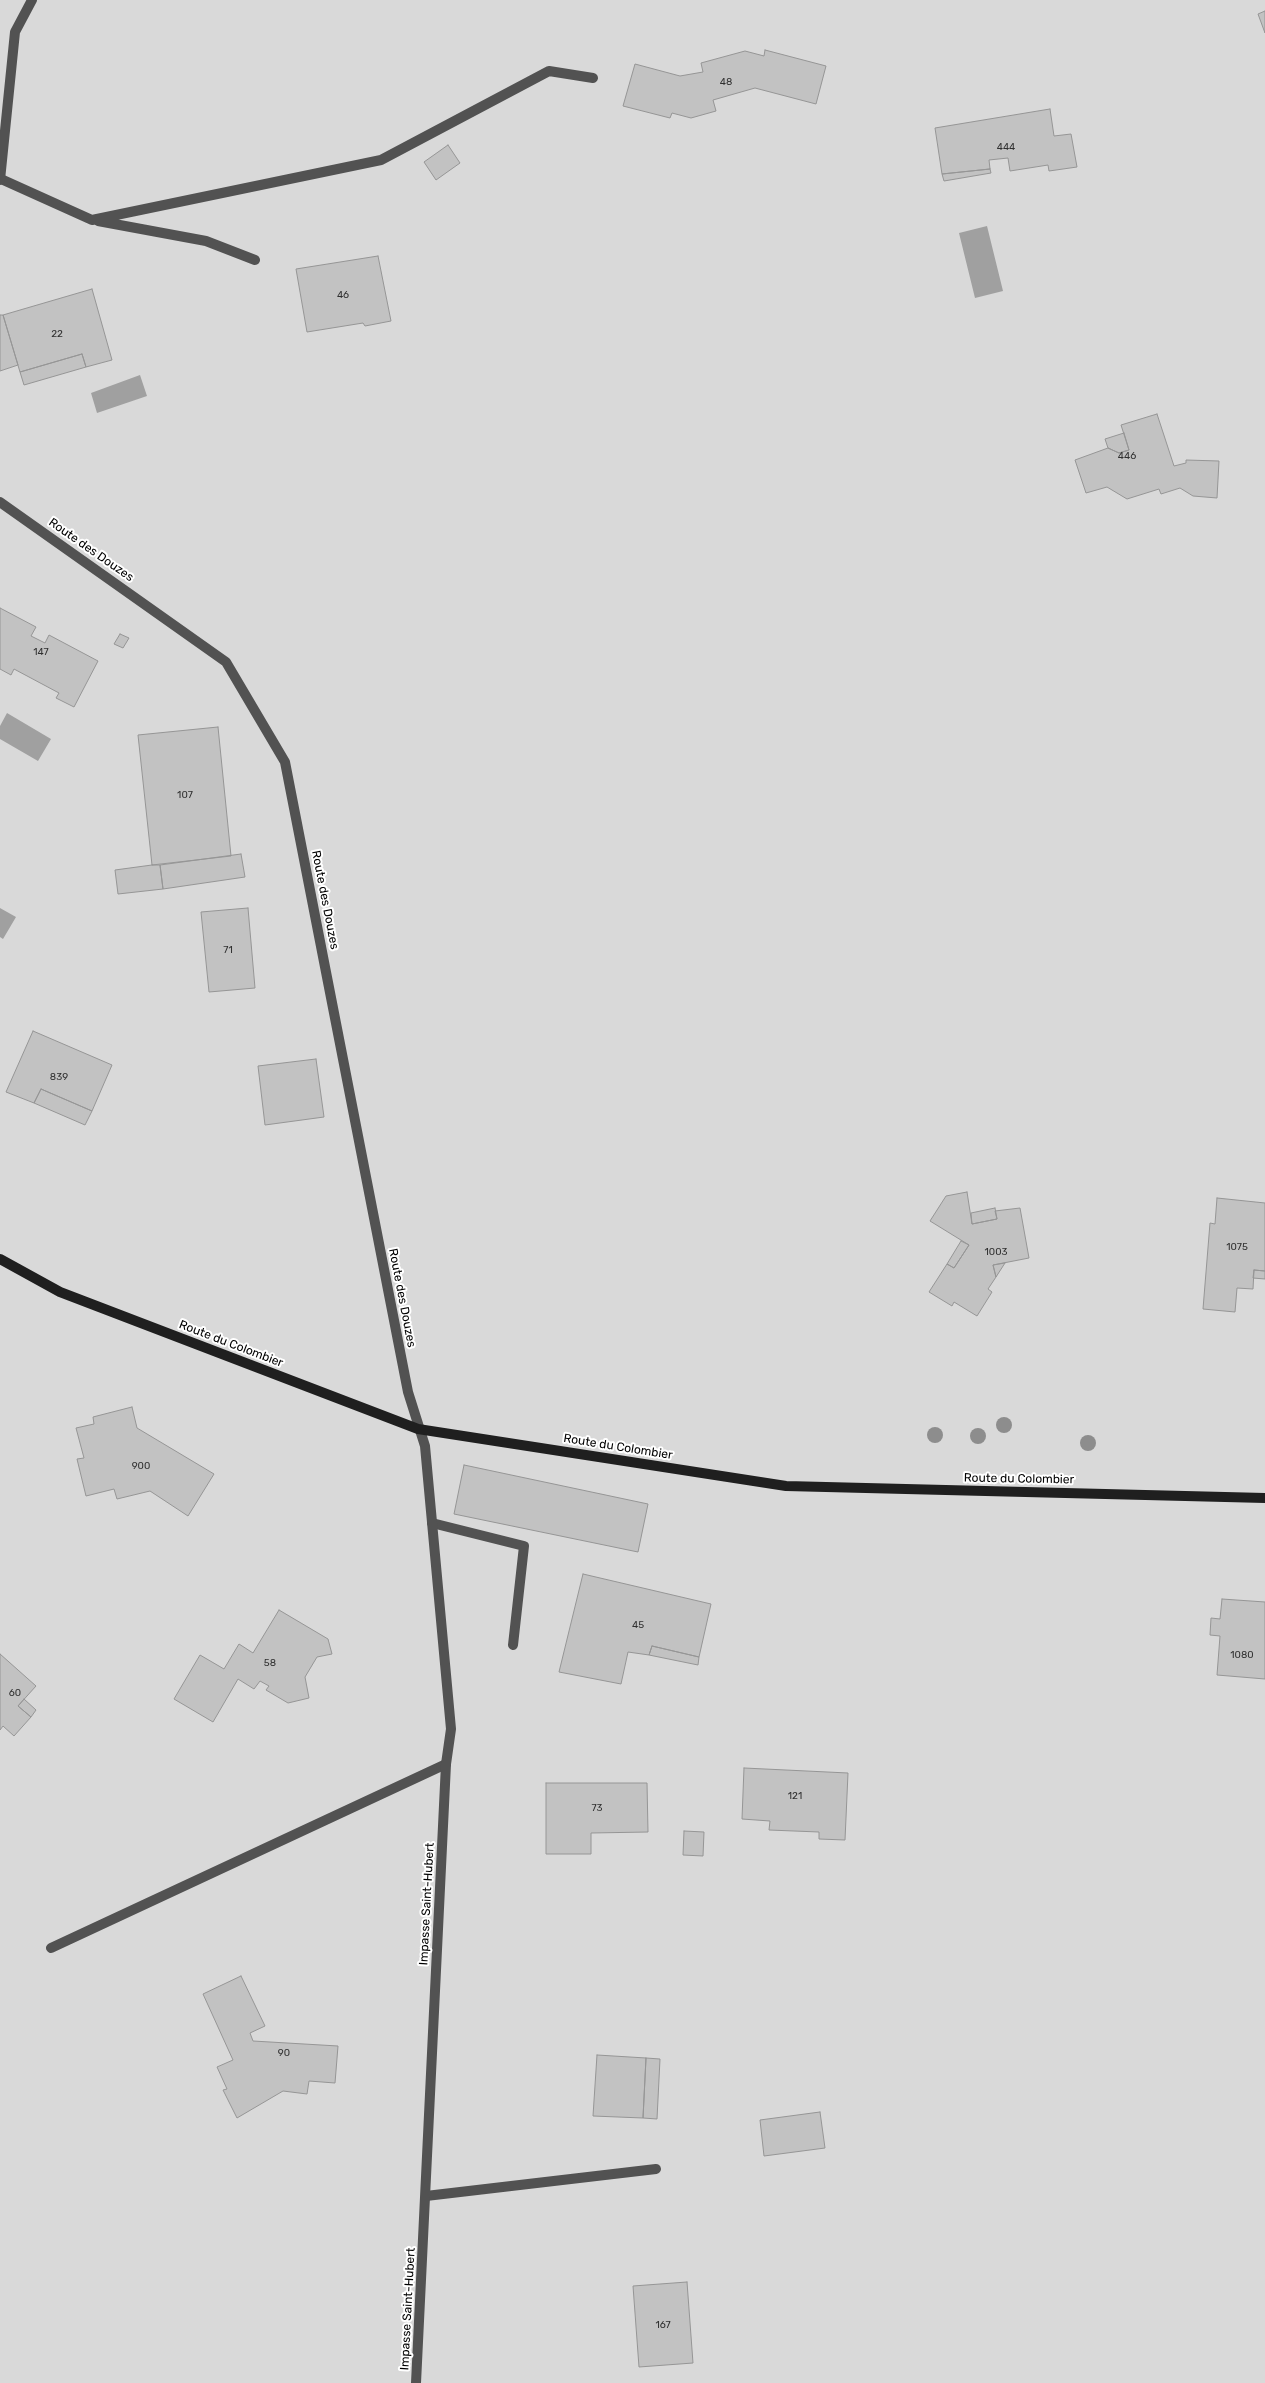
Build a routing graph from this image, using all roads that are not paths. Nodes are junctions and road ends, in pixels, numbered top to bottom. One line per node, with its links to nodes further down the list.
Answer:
1 (32, 0): 3 (street)
2 (593, 78): 4 (street)
3 (0, 180): 4 (street)
4 (92, 220): 5 (street)
5 (255, 260)
6 (0, 502): 8 (street, Route des Douzes)
7 (0, 1259): 8 (street, Route du Colombier)
8 (418, 1429): 9 (street, Route du Colombier); 10 (street, Impasse Saint-Hubert)
9 (1265, 1498)
10 (432, 1522): 11 (street); 12 (street, Impasse Saint-Hubert)
11 (513, 1645)
12 (446, 1764): 13 (street); 15 (street, Impasse Saint-Hubert)
13 (51, 1948)
14 (656, 2169): 15 (street)
15 (426, 2196): 16 (street, Impasse Saint-Hubert)
16 (416, 2383)

